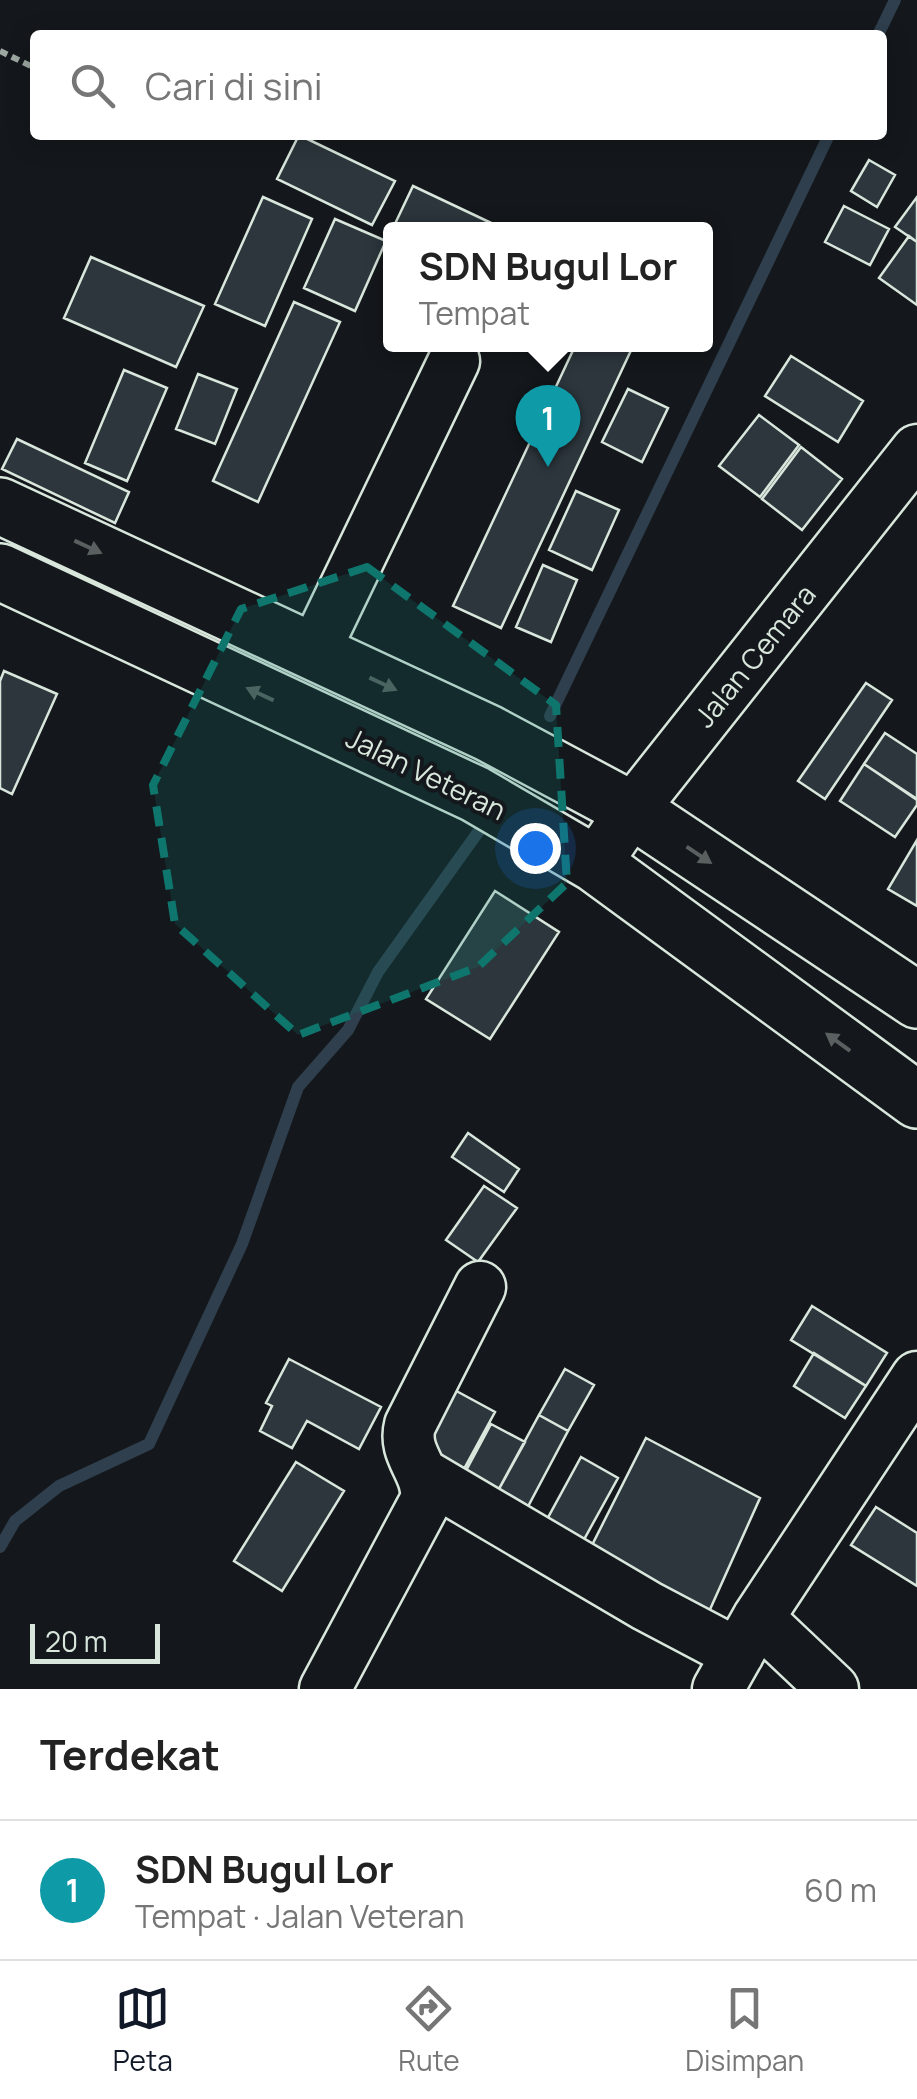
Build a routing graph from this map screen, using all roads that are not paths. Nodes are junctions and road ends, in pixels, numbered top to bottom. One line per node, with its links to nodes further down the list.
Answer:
1 (454, 362): 5 (street)
2 (917, 450): 6 (street, Jalan Cemara)
3 (0, 506): 5 (highway, one-way to 5)
4 (0, 572): 7 (highway, Jalan Veteran, one-way to 4)
5 (314, 652): 6 (highway, one-way to 6)
6 (632, 810): 7 (street, Jalan Cemara); 8 (highway, one-way to 8)
7 (595, 864): 9 (highway, Jalan Veteran, one-way to 7)
8 (917, 1000)
9 (917, 1100)
10 (480, 1287): 12 (street)
11 (917, 1377): 13 (street)
12 (426, 1476): 13 (street); 14 (street)
13 (738, 1654): 15 (street)
14 (324, 1689)
15 (833, 1689)

